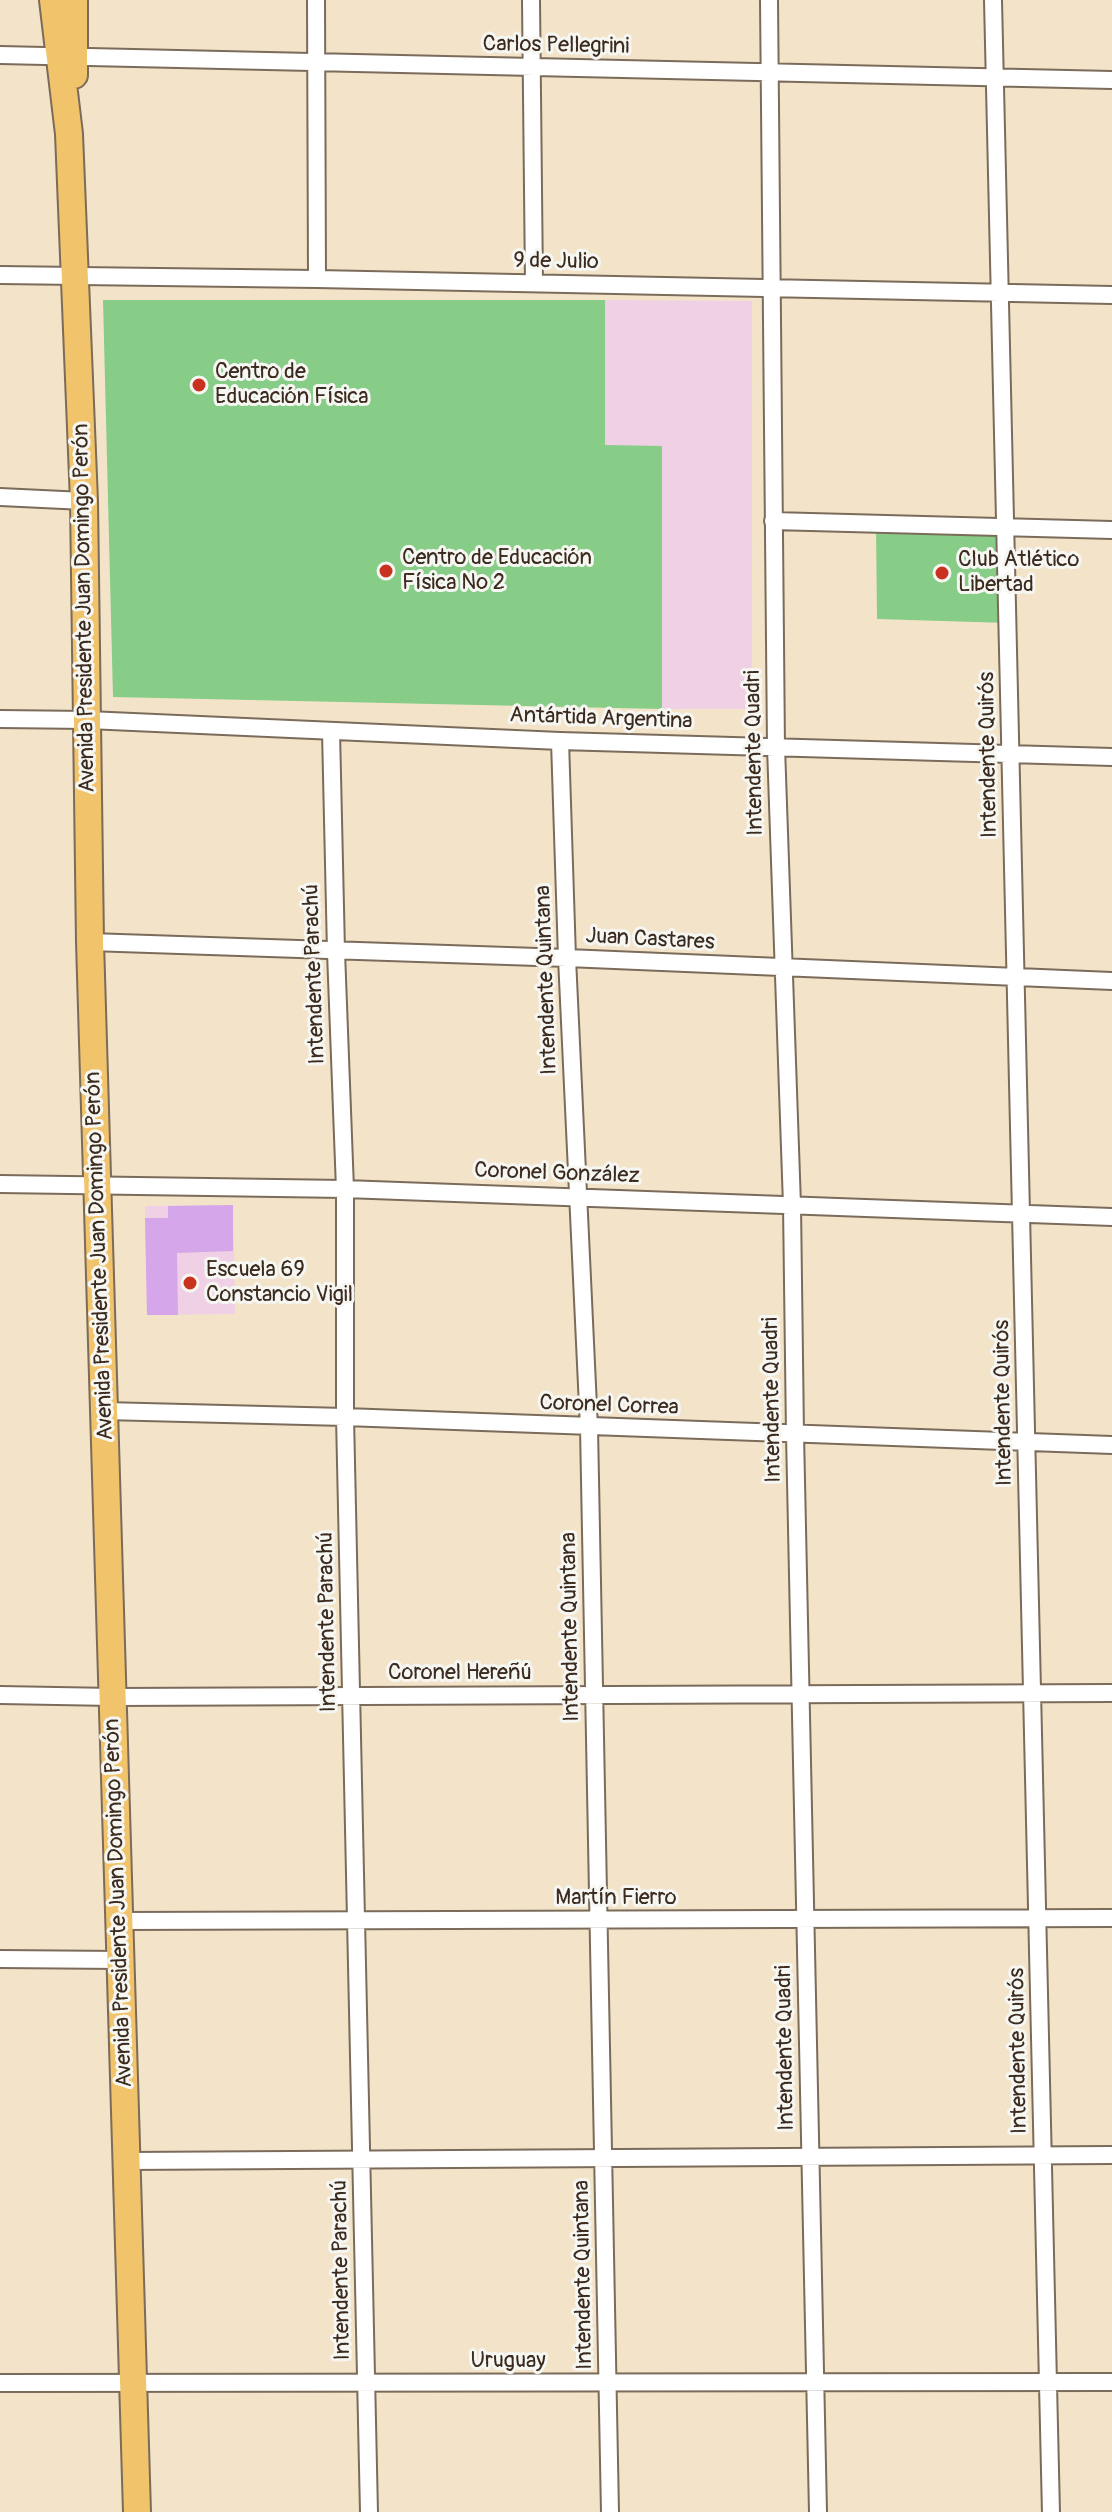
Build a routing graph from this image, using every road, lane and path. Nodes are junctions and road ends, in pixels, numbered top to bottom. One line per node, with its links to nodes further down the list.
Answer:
1 (53, 0): 8 (highway, Avenida Presidente Juan Domingo Perón)
2 (74, 0): 8 (highway)
3 (316, 0): 9 (street)
4 (531, 0): 10 (street)
5 (769, 0): 11 (street, Intendente Quadri)
6 (993, 0): 12 (street, Intendente Quirós)
7 (0, 55): 8 (street, Carlos Pellegrini)
8 (67, 57): 9 (street, Carlos Pellegrini); 15 (highway, Avenida Presidente Juan Domingo Perón)
9 (317, 63): 10 (street, Carlos Pellegrini); 16 (street)
10 (532, 68): 11 (street, Carlos Pellegrini); 17 (street)
11 (771, 73): 12 (street, Carlos Pellegrini); 18 (street, Intendente Quadri)
12 (995, 78): 13 (street, Carlos Pellegrini); 19 (street, Intendente Quirós)
13 (1112, 80)
14 (0, 275): 15 (street, 9 de Julio)
15 (76, 277): 16 (street, 9 de Julio); 22 (highway, Avenida Presidente Juan Domingo Perón)
16 (317, 279): 17 (street, 9 de Julio)
17 (534, 283): 18 (street, 9 de Julio)
18 (772, 288): 19 (street, 9 de Julio); 23 (street, Intendente Quadri)
19 (1001, 293): 20 (street, 9 de Julio); 24 (street, Intendente Quirós)
20 (1112, 295)
21 (0, 497): 22 (street)
22 (84, 501): 27 (highway, Avenida Presidente Juan Domingo Perón)
23 (773, 521): 24 (street); 30 (street, Intendente Quadri)
24 (1006, 527): 25 (street); 31 (street, Intendente Quirós)
25 (1112, 530)
26 (0, 719): 27 (street, Antártida Argentina)
27 (88, 720): 28 (street, Antártida Argentina); 33 (highway, Avenida Presidente Juan Domingo Perón)
28 (331, 731): 29 (street, Antártida Argentina); 34 (street, Intendente Parachú)
29 (560, 741): 30 (street, Antártida Argentina); 35 (street, Intendente Quintana)
30 (776, 747): 31 (street, Antártida Argentina); 36 (street, Intendente Quadri)
31 (1011, 756): 32 (street, Antártida Argentina); 37 (street, Intendente Quirós)
32 (1112, 757)
33 (90, 942): 34 (street, Juan Castares); 40 (highway, Avenida Presidente Juan Domingo Perón)
34 (336, 952): 35 (street, Juan Castares); 41 (street, Intendente Parachú)
35 (567, 958): 36 (street, Juan Castares); 42 (street, Intendente Quintana)
36 (783, 969): 37 (street, Juan Castares); 43 (street, Intendente Quadri)
37 (1016, 977): 38 (street, Juan Castares); 44 (street, Intendente Quirós)
38 (1112, 981)
39 (0, 1184): 40 (street, Coronel González)
40 (98, 1187): 41 (street, Coronel González); 46 (highway, Avenida Presidente Juan Domingo Perón)
41 (345, 1189): 42 (street, Coronel González); 47 (street, Intendente Parachú)
42 (579, 1197): 43 (street, Coronel González); 48 (street, Intendente Quintana)
43 (792, 1205): 44 (street, Coronel González); 49 (street, Intendente Quadri)
44 (1022, 1213): 45 (street, Coronel González); 50 (street, Intendente Quirós)
45 (1112, 1217)
46 (104, 1411): 47 (street, Coronel Correa); 58 (highway, Avenida Presidente Juan Domingo Perón)
47 (345, 1417): 48 (street, Coronel Correa); 57 (street, Intendente Parachú)
48 (589, 1428): 49 (street, Coronel Correa); 56 (street, Intendente Quintana)
49 (795, 1434): 50 (street, Coronel Correa); 54 (street, Intendente Quadri)
50 (1027, 1443): 51 (street, Coronel Correa); 52 (street, Intendente Quirós)
51 (1112, 1445)
52 (1032, 1693): 53 (street, Coronel Hereñú); 54 (street, Coronel Hereñú); 61 (street, Intendente Quirós)
53 (1112, 1693)
54 (800, 1694): 56 (street, Coronel Hereñú); 60 (street, Intendente Quadri)
55 (0, 1695): 58 (street, Coronel Hereñú)
56 (594, 1695): 57 (street, Coronel Hereñú); 62 (street, Intendente Quintana)
57 (352, 1696): 58 (street, Coronel Hereñú); 64 (street, Intendente Parachú)
58 (113, 1697): 63 (highway, Avenida Presidente Juan Domingo Perón)
59 (1112, 1918): 61 (street, Martín Fierro)
60 (805, 1919): 61 (street, Martín Fierro); 62 (street, Martín Fierro); 67 (street, Intendente Quadri)
61 (1038, 1919): 68 (street, Intendente Quirós)
62 (599, 1920): 64 (street, Martín Fierro); 70 (street, Intendente Quintana)
63 (120, 1921): 64 (street, Martín Fierro); 66 (highway, Avenida Presidente Juan Domingo Perón)
64 (356, 1921): 71 (street, Intendente Parachú)
65 (0, 1959): 66 (street)
66 (121, 1960): 72 (highway, Avenida Presidente Juan Domingo Perón)
67 (810, 2155): 68 (street); 70 (street); 79 (street, Intendente Quadri)
68 (1043, 2155): 69 (street); 74 (street, Intendente Quirós)
69 (1112, 2155)
70 (603, 2158): 71 (street); 73 (street, Intendente Quintana)
71 (361, 2160): 72 (street); 78 (street, Intendente Parachú)
72 (127, 2161): 77 (highway, Avenida Presidente Juan Domingo Perón)
73 (608, 2382): 78 (street, Uruguay); 79 (street, Uruguay); 82 (street, Intendente Quintana)
74 (1048, 2382): 75 (street, Uruguay); 79 (street, Uruguay); 84 (street, Intendente Quirós)
75 (1112, 2382)
76 (0, 2383): 77 (street, Uruguay)
77 (133, 2383): 78 (street, Uruguay); 80 (highway, Avenida Presidente Juan Domingo Perón)
78 (366, 2383): 81 (street, Intendente Parachú)
79 (815, 2383): 83 (street, Intendente Quadri)
80 (137, 2512)
81 (369, 2512)
82 (610, 2512)
83 (818, 2512)
84 (1051, 2512)

